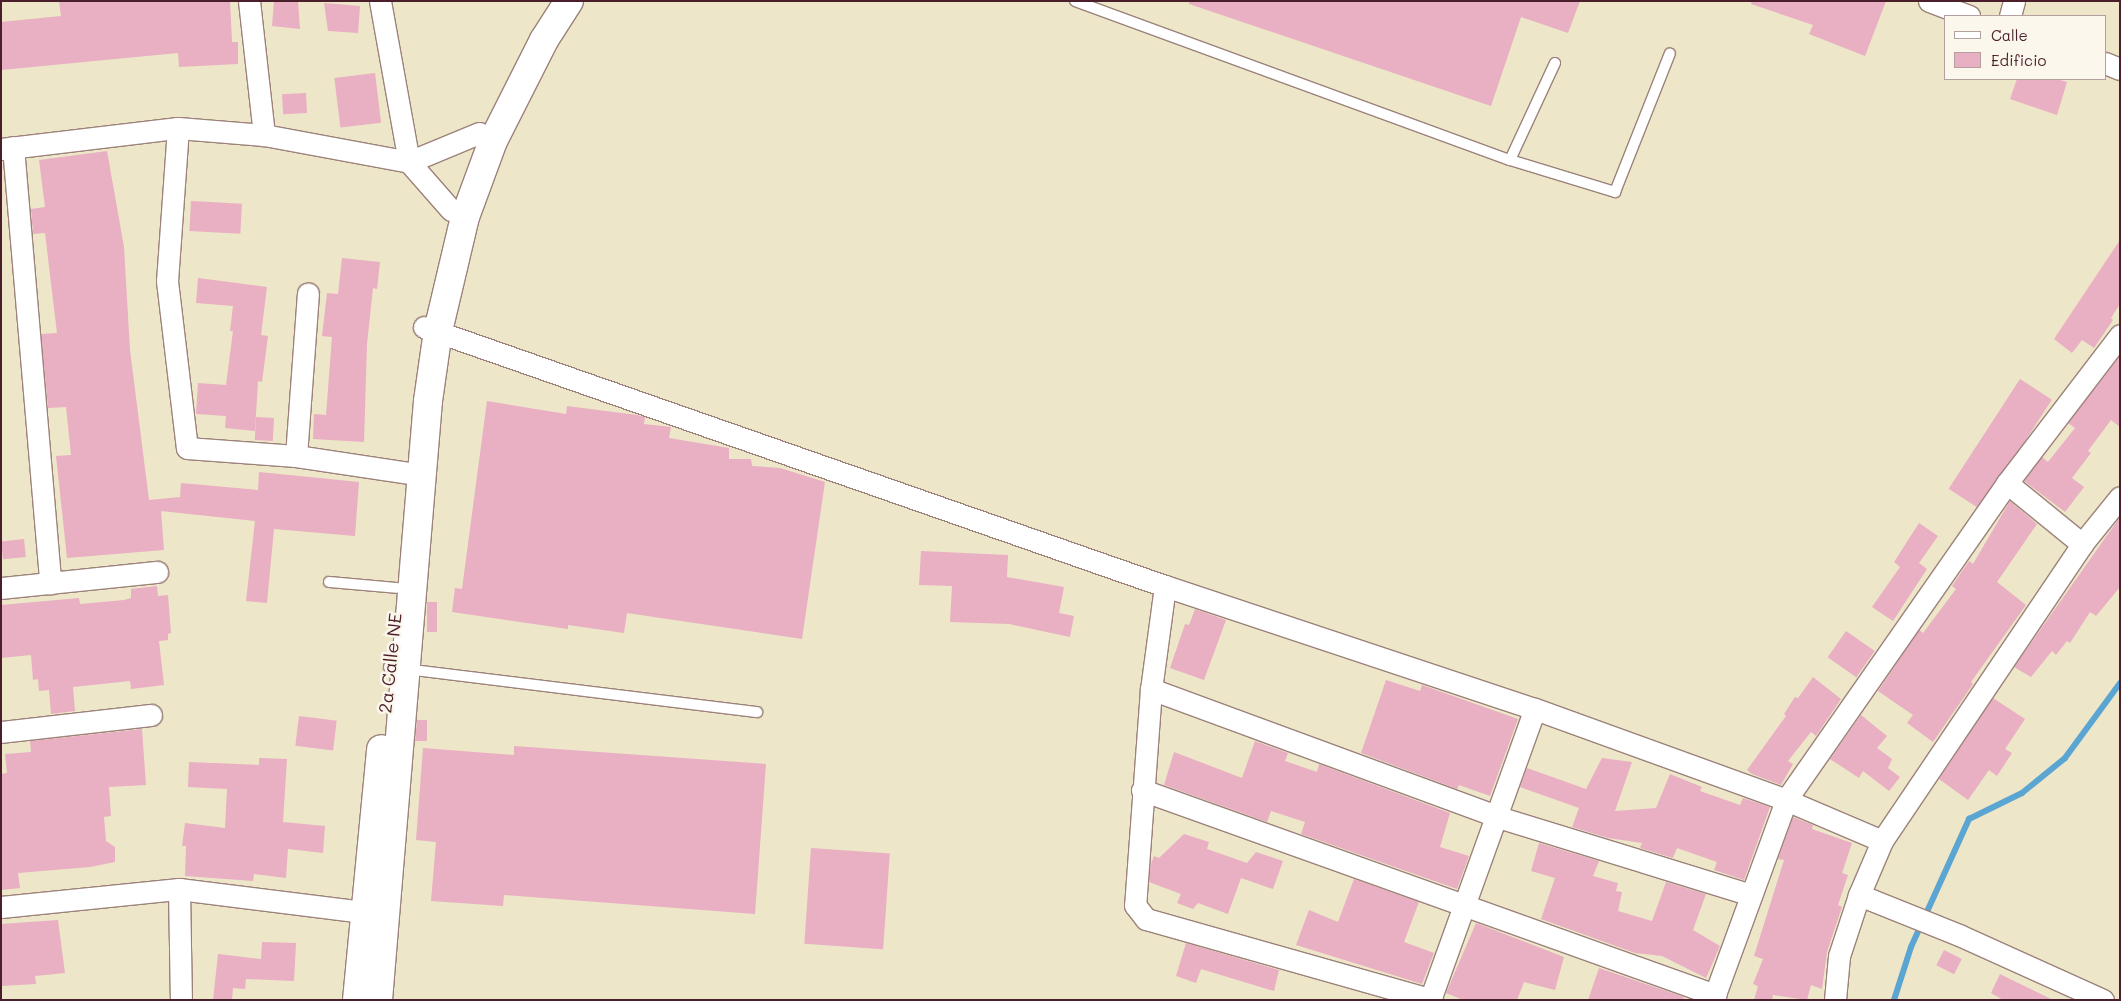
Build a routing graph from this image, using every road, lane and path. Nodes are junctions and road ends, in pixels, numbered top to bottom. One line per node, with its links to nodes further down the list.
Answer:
1 (249, 1): 16 (street)
2 (380, 1): 19 (street)
3 (550, 1): 15 (main road)
4 (569, 1): 22 (main road)
5 (1075, 1): 18 (lane)
6 (1929, 1): 8 (street)
7 (2014, 1): 9 (street)
8 (1966, 15)
9 (2010, 15)
10 (1670, 53): 18 (lane)
11 (1555, 63): 18 (lane)
12 (2106, 63): 13 (street)
13 (2120, 68)
14 (178, 128): 16 (street); 17 (street); 24 (street)
15 (479, 134): 19 (street); 20 (main road)
16 (264, 135): 19 (street)
17 (7, 148): 31 (street)
18 (1510, 160)
19 (410, 162): 20 (street)
20 (451, 210): 22 (main road)
21 (308, 293): 24 (street)
22 (431, 329): 25 (main road, 2a Calle NE); 32 (street)
23 (2120, 335): 26 (street)
24 (296, 456): 25 (street)
25 (415, 474): 34 (main road, 2a Calle NE); 35 (main road, 2a Calle NE)
26 (2007, 483): 28 (street); 42 (street)
27 (2120, 497): 28 (street)
28 (2082, 544): 44 (street)
29 (157, 572): 31 (street)
30 (329, 582): 34 (lane)
31 (50, 583): 33 (street)
32 (1164, 586): 36 (street); 37 (street)
33 (1, 588)
34 (397, 588): 35 (main road, 2a Calle NE)
35 (398, 668): 38 (lane); 50 (main road, 2a Calle NE)
36 (1151, 689): 41 (street); 43 (street)
37 (1535, 709): 42 (street); 43 (street)
38 (757, 712)
39 (151, 715): 40 (street)
40 (1, 732)
41 (1142, 790): 48 (street); 55 (street)
42 (1786, 800): 44 (street); 46 (street)
43 (1498, 817): 46 (street); 48 (street)
44 (1882, 841): 47 (street)
45 (179, 890): 49 (street); 50 (street); 52 (street)
46 (1751, 895): 51 (street)
47 (1859, 895): 56 (street); 57 (street)
48 (1464, 905): 51 (street); 55 (street)
49 (1, 907)
50 (376, 913): 53 (main road, 2a Calle NE); 54 (main road, 2a Calle NE)
51 (1714, 997)
52 (182, 1000)
53 (357, 1000)
54 (378, 1000)
55 (1431, 1000)
56 (1836, 1000)
57 (2103, 1000)

